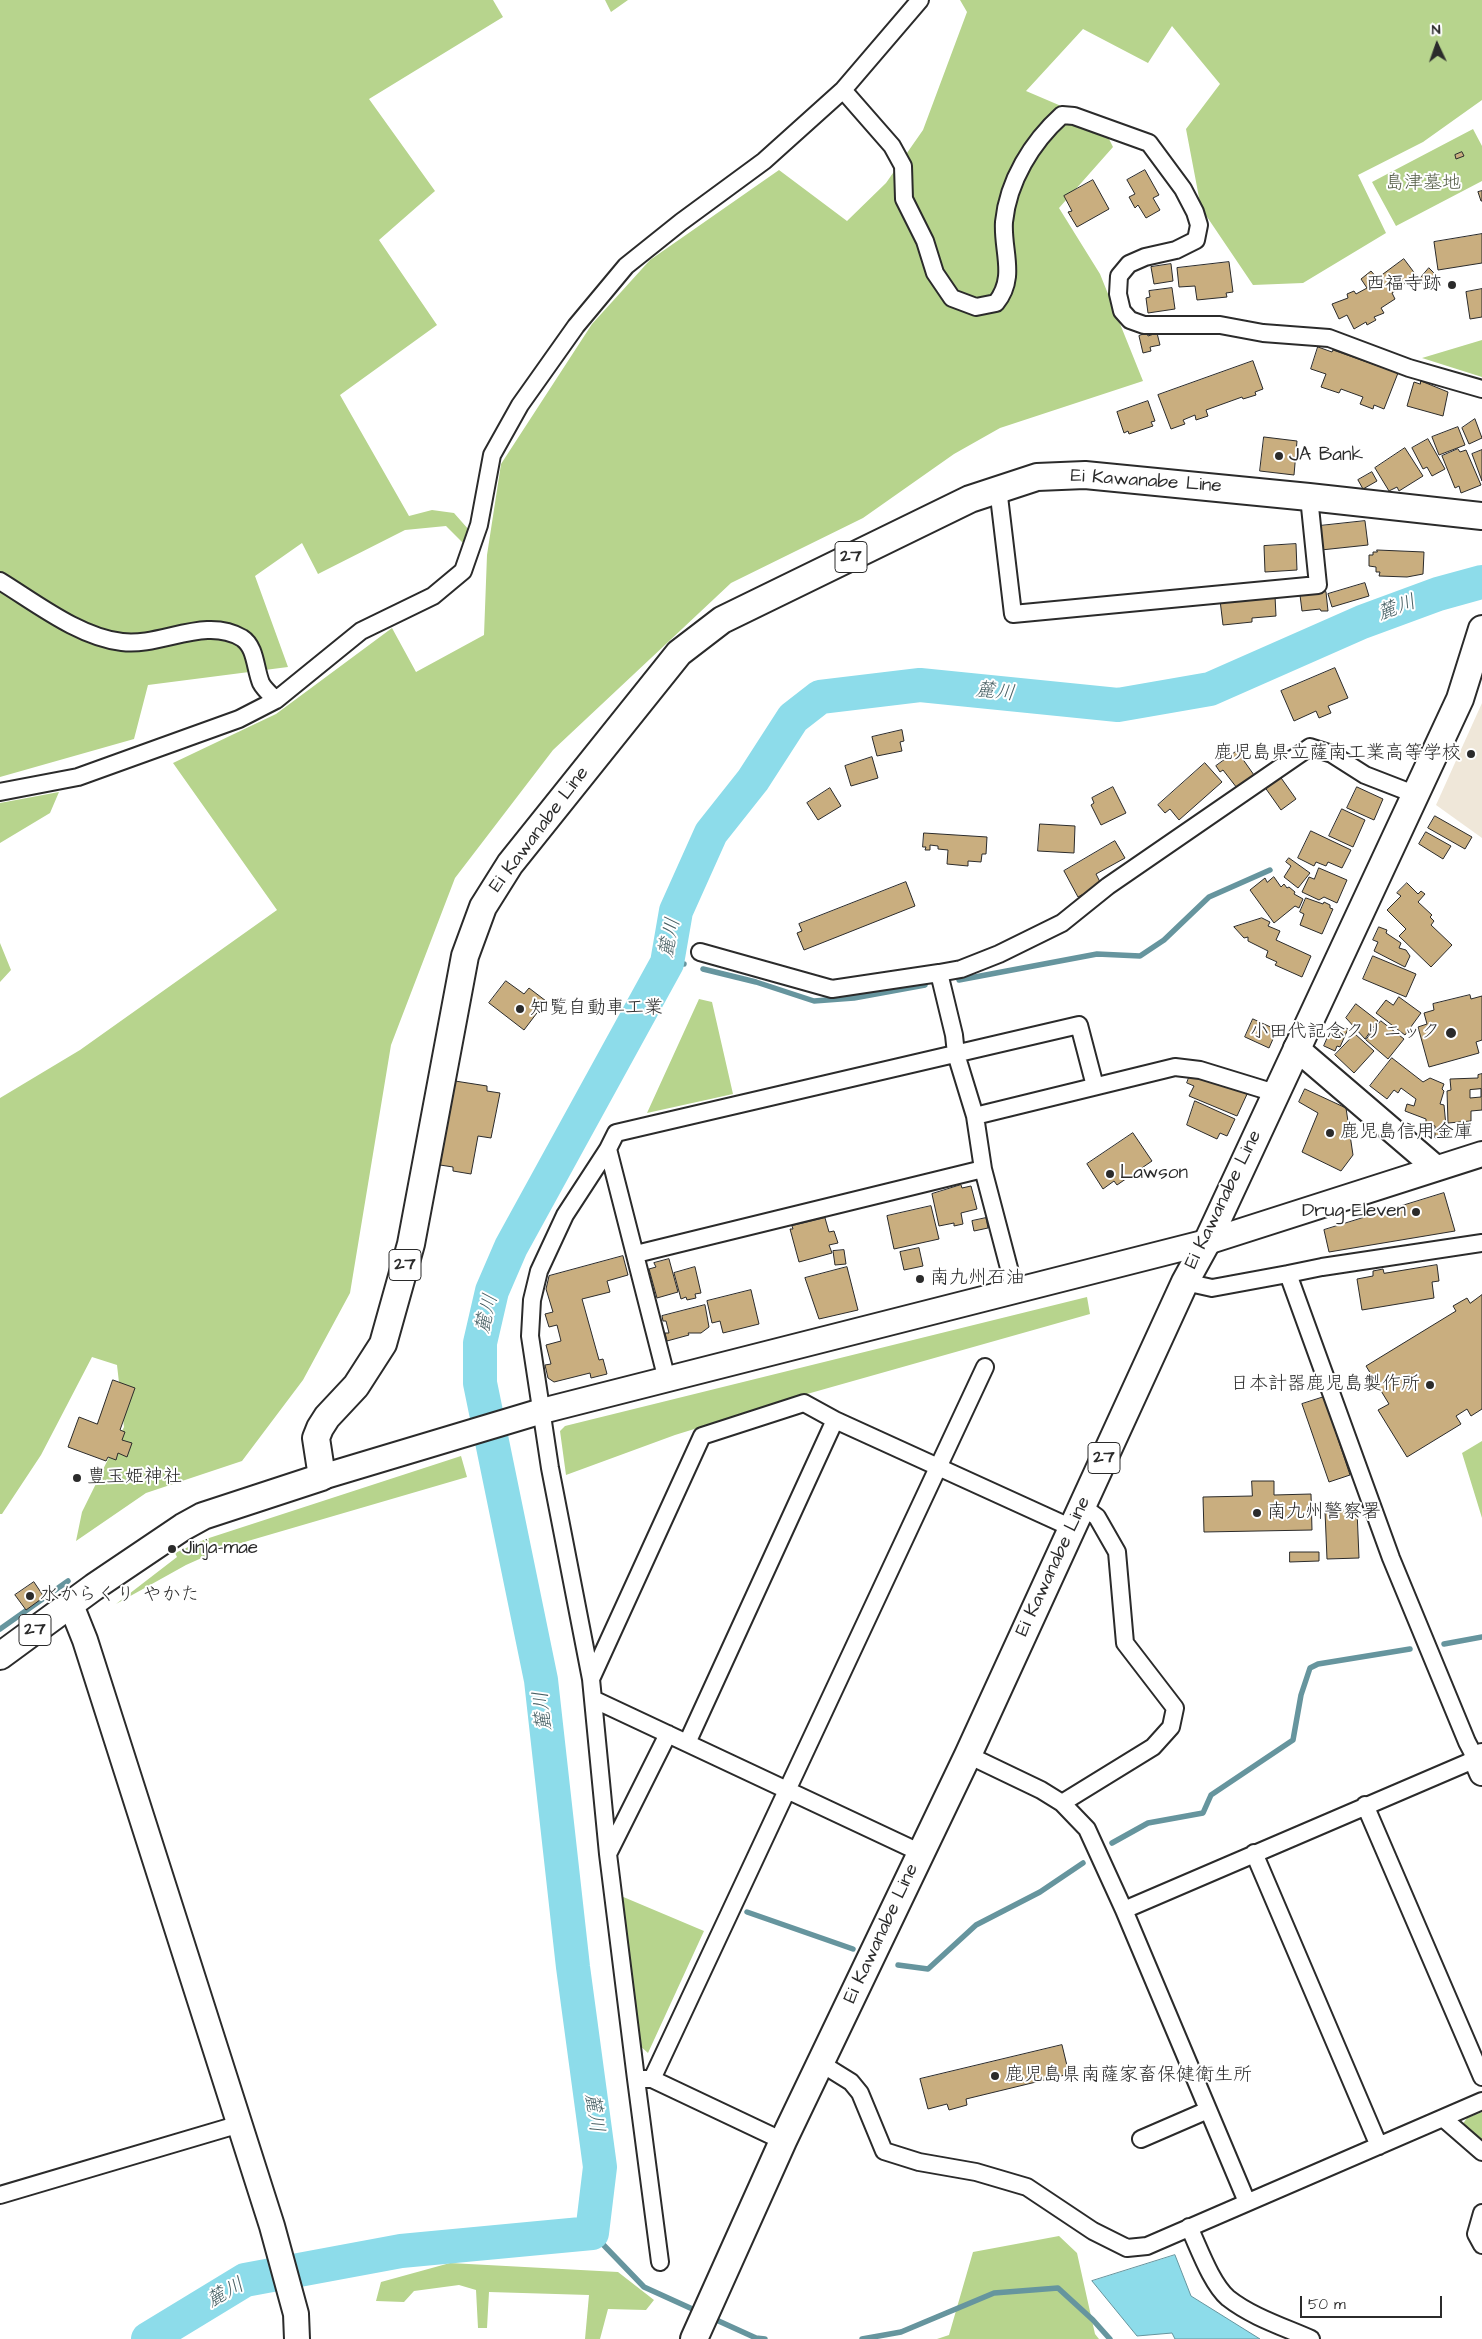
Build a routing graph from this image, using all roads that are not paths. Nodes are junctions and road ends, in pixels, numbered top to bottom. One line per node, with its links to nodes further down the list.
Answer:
1 (920, 0): 2 (street)
2 (843, 90): 3 (street); 10 (street)
3 (1482, 390)
4 (998, 488): 5 (main road, Ei Kawanabe Line / 27); 5 (street); 35 (main road, Ei Kawanabe Line / 27)
5 (1309, 496): 6 (main road, Ei Kawanabe Line / 27)
6 (1482, 516)
7 (0, 581): 10 (street)
8 (1482, 630): 9 (main road, Ei Kawanabe Line / 27)
9 (1476, 668): 12 (main road, Ei Kawanabe Line / 27)
10 (276, 700): 11 (street)
11 (0, 792)
12 (1414, 794): 14 (street); 15 (main road, Ei Kawanabe Line / 27)
13 (700, 952): 14 (street)
14 (939, 973): 16 (street)
15 (1296, 1048): 18 (main road, Ei Kawanabe Line / 27); 22 (street)
16 (956, 1054): 17 (street); 19 (street); 20 (street)
17 (1095, 1086): 18 (street); 19 (street)
18 (1275, 1093): 24 (main road, Ei Kawanabe Line / 27)
19 (975, 1116): 23 (street)
20 (608, 1149): 26 (street); 32 (street)
21 (1482, 1154): 22 (street)
22 (1436, 1168): 24 (street)
23 (983, 1169): 26 (street); 29 (street)
24 (1207, 1242): 28 (main road, Ei Kawanabe Line / 27); 29 (street)
25 (1482, 1243): 27 (street)
26 (636, 1254): 31 (street)
27 (1288, 1274): 28 (street); 44 (street)
28 (1185, 1282): 36 (main road, Ei Kawanabe Line / 27)
29 (1015, 1292): 31 (street)
30 (985, 1367): 34 (street)
31 (667, 1380): 32 (street)
32 (536, 1412): 35 (street); 39 (street)
33 (835, 1420): 34 (street); 39 (street); 42 (street)
34 (939, 1468): 36 (street); 45 (street)
35 (322, 1477): 37 (main road, 27)
36 (1077, 1517): 43 (main road, Ei Kawanabe Line / 27); 46 (street)
37 (70, 1605): 38 (main road, 27); 58 (street)
38 (0, 1656)
39 (590, 1678): 40 (street)
40 (593, 1699): 41 (street); 50 (street)
41 (668, 1734): 42 (street); 50 (street)
42 (687, 1743): 45 (street)
43 (968, 1754): 46 (street); 48 (main road, Ei Kawanabe Line / 27)
44 (1480, 1763): 47 (street)
45 (788, 1792): 48 (street); 54 (street)
46 (1062, 1803): 51 (street)
47 (1365, 1804): 49 (street); 53 (street)
48 (919, 1852): 52 (main road, Ei Kawanabe Line / 27)
49 (1254, 1853): 51 (street); 61 (street)
50 (608, 1854): 54 (street)
51 (1124, 1910): 56 (street)
52 (822, 2064): 60 (main road, Ei Kawanabe Line / 27); 66 (street)
53 (1482, 2077)
54 (644, 2079): 60 (street); 68 (street)
55 (1482, 2101): 57 (street)
56 (1208, 2110): 59 (street); 64 (street)
57 (1444, 2119): 61 (street); 62 (street)
58 (240, 2124): 63 (street); 69 (street)
59 (1141, 2139)
60 (784, 2141): 70 (main road, Ei Kawanabe Line / 27)
61 (1379, 2146): 64 (street)
62 (1482, 2152)
63 (0, 2194)
64 (1247, 2202): 66 (street)
65 (1482, 2213): 67 (street)
66 (1189, 2227): 71 (street)
67 (1482, 2245)
68 (660, 2262)
69 (297, 2339)
70 (694, 2339)
71 (1311, 2339)

